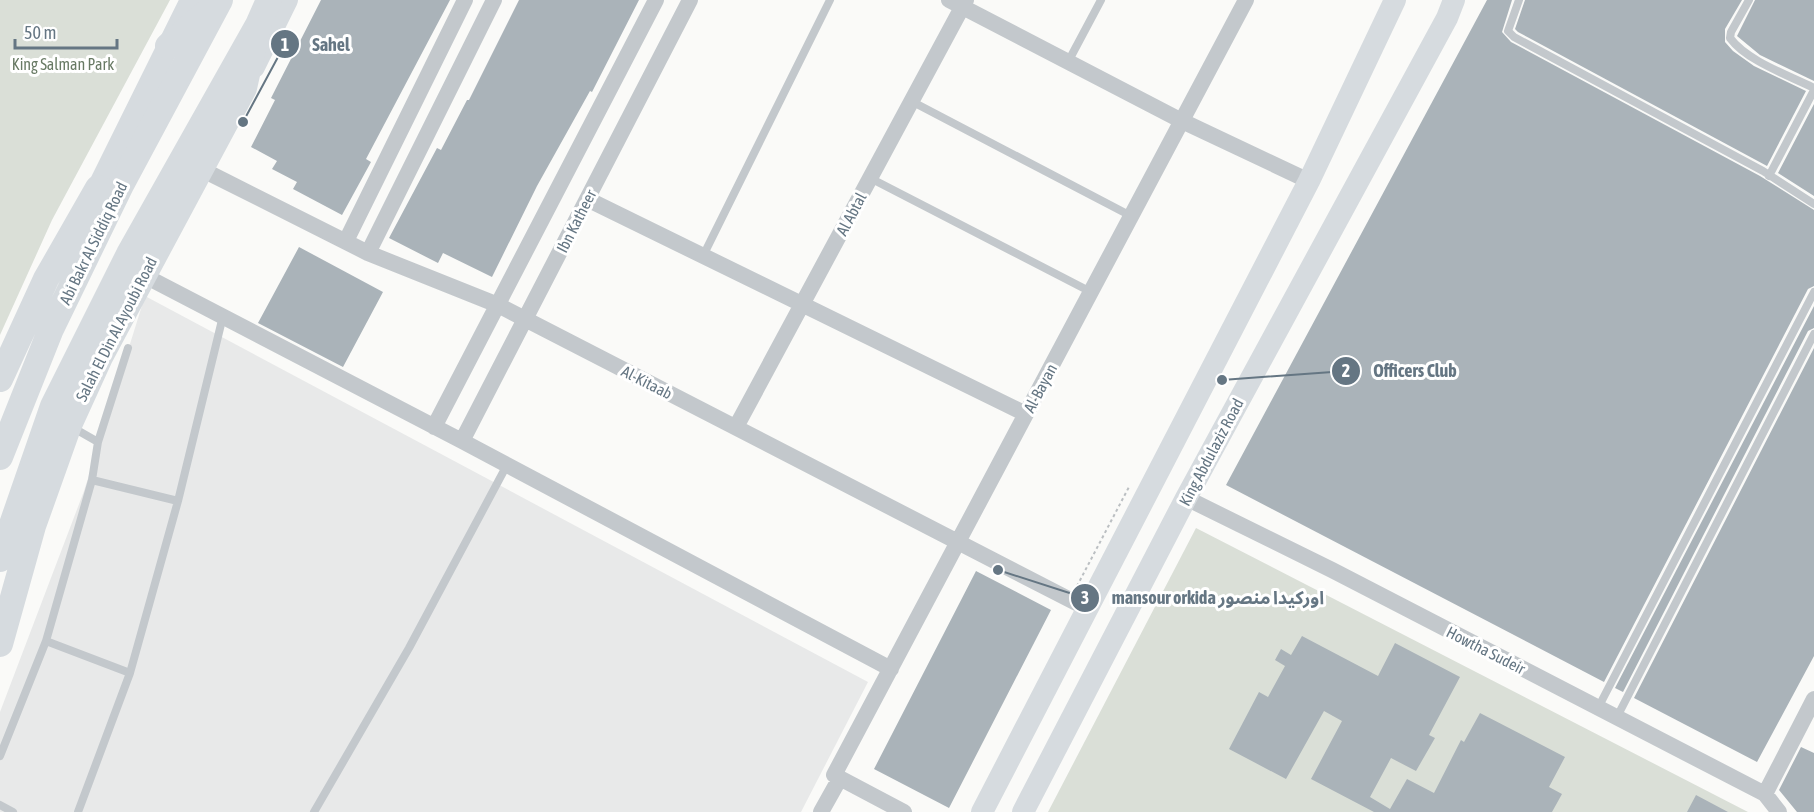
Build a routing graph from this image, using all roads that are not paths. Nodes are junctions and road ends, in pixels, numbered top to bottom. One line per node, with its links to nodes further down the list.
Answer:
1 (191, 0): 18 (main road)
2 (268, 0): 17 (main road, Salah El Din Al Ayoubi Road)
3 (287, 0): 20 (main road)
4 (465, 0): 33 (street)
5 (494, 0): 34 (street)
6 (656, 0): 39 (street, Ibn Katheer)
7 (690, 0): 29 (street, Ibn Katheer)
8 (830, 0): 35 (lane)
9 (1101, 0): 19 (lane)
10 (1246, 0): 23 (street, Al-Bayan)
11 (1395, 0): 27 (main road)
12 (1519, 0): 25 (lane)
13 (1749, 0): 21 (lane)
14 (219, 1): 18 (main road); 32 (main road, Abi Bakr Al Siddiq Road)
15 (959, 2): 19 (street); 22 (street, Al Abtal)
16 (1454, 6): 55 (main road, King Abdulaziz Road)
17 (258, 25): 20 (main road, Salah El Din Al Ayoubi Road); 36 (main road, Salah El Din Al Ayoubi Road)
18 (168, 46): 28 (main road)
19 (1068, 62): 23 (street)
20 (244, 87): 24 (main road, Salah El Din Al Ayoubi Road)
21 (1814, 89): 25 (lane)
22 (911, 101): 26 (street, Al Abtal); 31 (lane)
23 (1182, 121): 27 (street); 31 (street, Al-Bayan)
24 (201, 169): 33 (street, Al-Kitaab); 36 (main road, Salah El Din Al Ayoubi Road)
25 (1769, 176): 30 (lane)
26 (870, 178): 37 (lane); 40 (street, Al Abtal)
27 (1310, 181): 59 (main road)
28 (98, 188): 32 (main road); 45 (main road)
29 (587, 199): 35 (street); 42 (street, Ibn Katheer)
30 (1814, 204)
31 (1131, 216): 37 (street, Al-Bayan)
32 (96, 236): 52 (main road, Abi Bakr Al Siddiq Road)
33 (346, 241): 34 (street, Al-Kitaab)
34 (368, 253): 39 (street, Al-Kitaab)
35 (703, 255): 40 (street)
36 (136, 265): 41 (street); 47 (main road, Salah El Din Al Ayoubi Road); 58 (main road)
37 (1091, 292): 46 (street, Al-Bayan)
38 (1814, 292): 65 (lane)
39 (498, 304): 42 (street, Al-Kitaab); 48 (street, Ibn Katheer)
40 (802, 304): 46 (street); 49 (street, Al Abtal)
41 (223, 316): 48 (street); 56 (lane)
42 (525, 319): 49 (street, Al-Kitaab); 50 (street, Ibn Katheer)
43 (1814, 334): 66 (lane)
44 (128, 348): 51 (lane)
45 (0, 379)
46 (1026, 414): 57 (street, Al-Bayan)
47 (69, 425): 51 (lane); 61 (main road, Salah El Din Al Ayoubi Road)
48 (434, 427): 50 (street)
49 (736, 427): 57 (street, Al-Kitaab)
50 (462, 441): 53 (street)
51 (98, 442): 54 (lane)
52 (0, 458)
53 (507, 465): 62 (street); 73 (lane)
54 (92, 480): 56 (lane); 60 (lane)
55 (1186, 498): 65 (street, Howtha Sudeir); 77 (main road, King Abdulaziz Road)
56 (178, 501): 63 (lane)
57 (958, 543): 59 (street, Al-Kitaab); 62 (street, Al-Bayan)
58 (0, 559)
59 (1086, 608): 76 (main road)
60 (46, 641): 63 (lane); 67 (lane)
61 (0, 644)
62 (891, 669): 68 (street, Al-Bayan)
63 (130, 674): 72 (lane)
64 (1814, 699): 69 (street)
65 (1598, 708): 66 (street, Howtha Sudeir)
66 (1617, 717): 69 (street, Howtha Sudeir)
67 (0, 756)
68 (837, 777): 74 (street, Al-Bayan); 75 (street)
69 (1766, 794): 78 (street, Howtha Sudeir)
70 (0, 805): 71 (lane)
71 (13, 812)
72 (78, 812)
73 (314, 812)
74 (821, 812)
75 (904, 812)
76 (982, 812)
77 (1023, 812)
78 (1779, 812)

